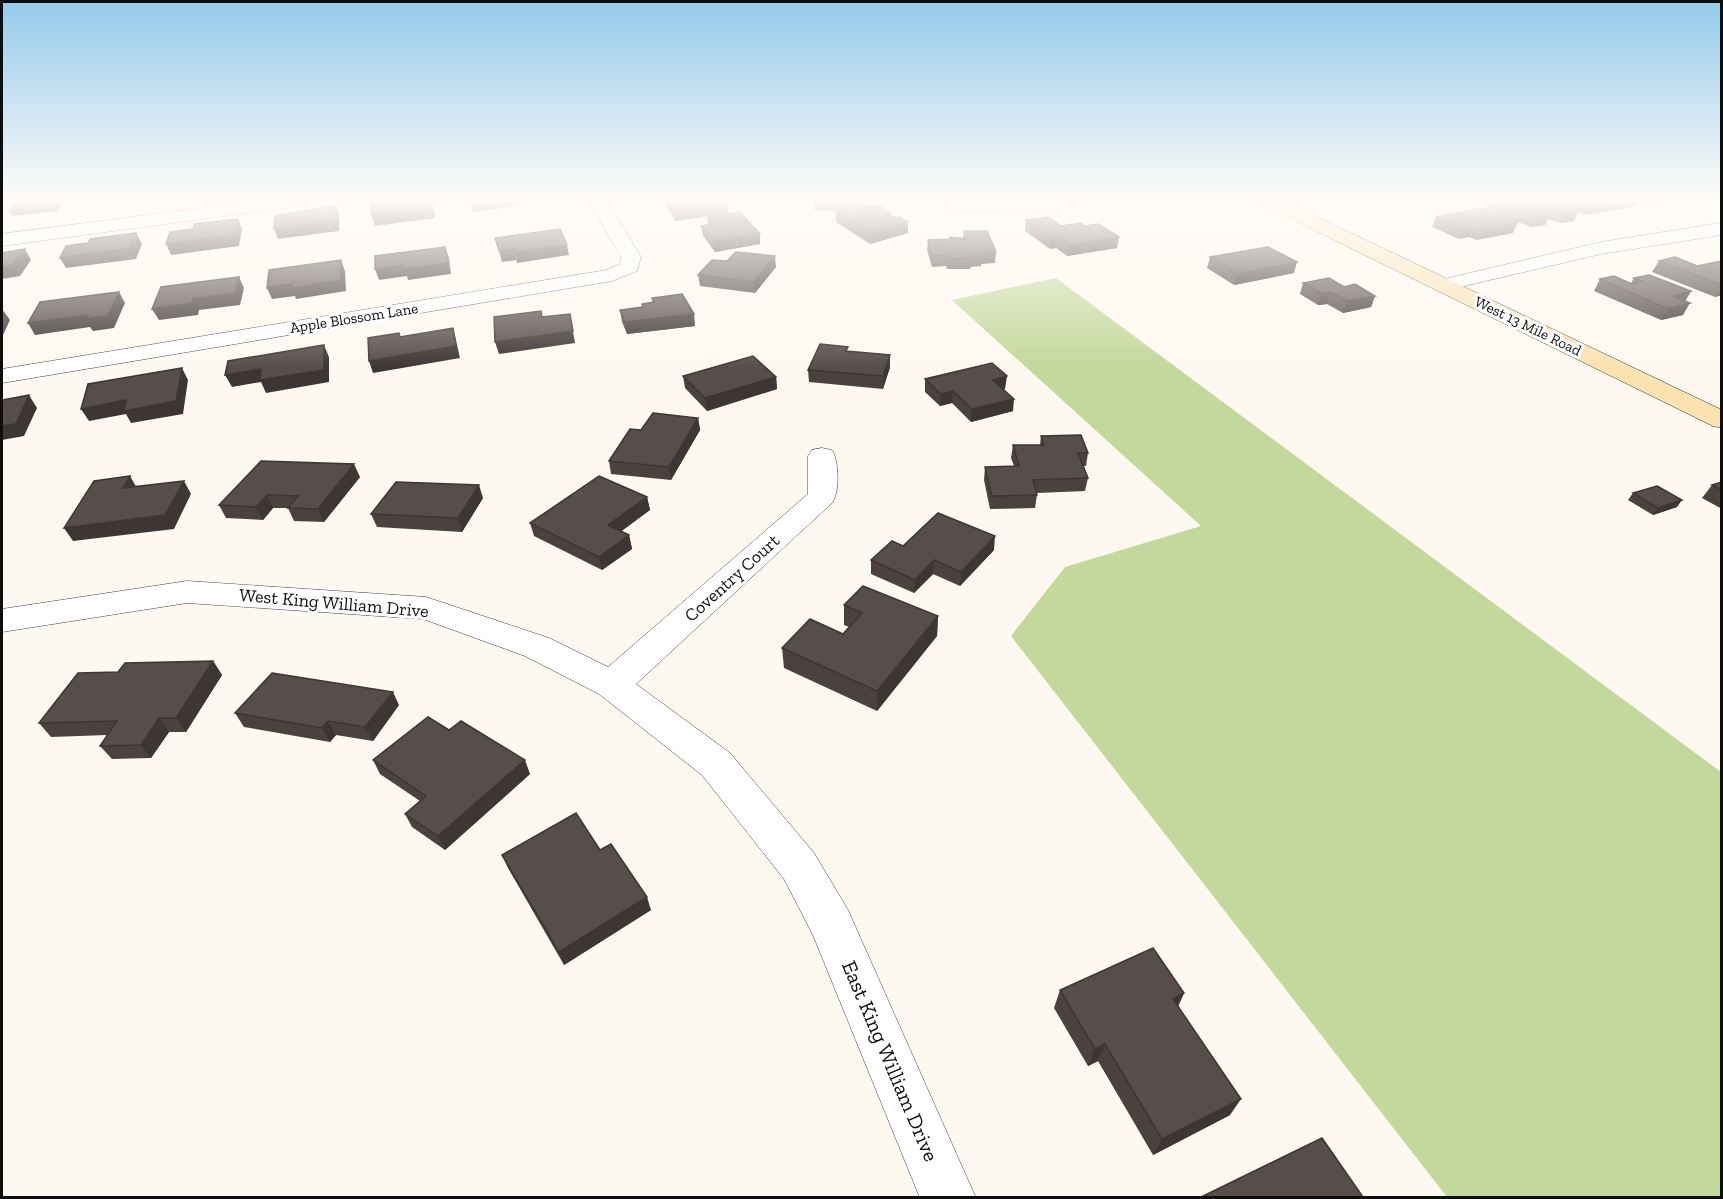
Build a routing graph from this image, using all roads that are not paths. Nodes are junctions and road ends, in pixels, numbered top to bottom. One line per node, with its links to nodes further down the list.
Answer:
1 (631, 257): 5 (street, Apple Blossom Lane)
2 (1385, 257): 4 (street, West 13 Mile Road)
3 (1563, 257): 4 (street)
4 (1443, 285): 6 (street, West 13 Mile Road)
5 (2, 376)
6 (1722, 420)
7 (822, 456): 9 (street, Coventry Court)
8 (2, 621): 9 (street, West King William Drive)
9 (612, 686): 10 (street, West King William Drive)
10 (832, 925): 11 (street, East King William Drive)
11 (948, 1197)

